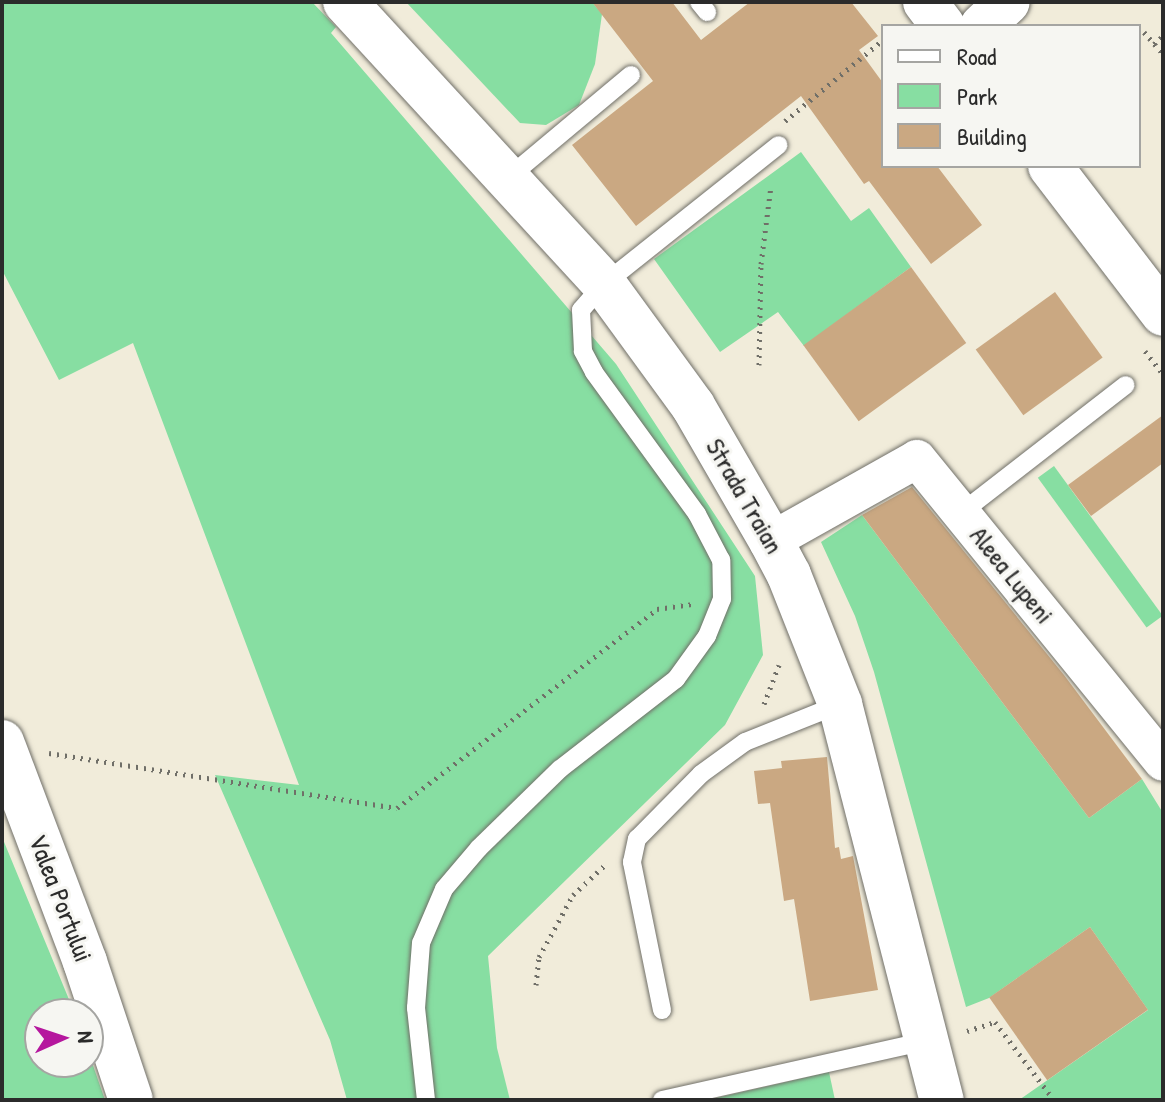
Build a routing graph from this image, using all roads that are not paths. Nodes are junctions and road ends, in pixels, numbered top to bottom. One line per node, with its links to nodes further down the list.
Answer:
1 (345, 2): 9 (street, Strada Traian)
2 (925, 2): 4 (street)
3 (1008, 2): 5 (street)
4 (942, 24)
5 (984, 24)
6 (631, 75): 9 (lane)
7 (779, 145): 10 (lane)
8 (1052, 168): 11 (street)
9 (509, 177): 10 (street, Strada Traian)
10 (592, 297): 14 (street, Strada Traian); 21 (lane)
11 (1163, 314)
12 (1126, 385): 13 (lane, Aleea Lupeni)
13 (962, 512): 14 (street); 17 (street, Aleea Lupeni)
14 (771, 541): 15 (street, Strada Traian)
15 (840, 704): 18 (lane); 19 (street, Strada Traian)
16 (2, 742): 20 (street, Valea Portului)
17 (1163, 762)
18 (662, 1010)
19 (941, 1037): 22 (lane); 23 (street, Strada Traian)
20 (131, 1100)
21 (426, 1100)
22 (662, 1100)
23 (942, 1100)

